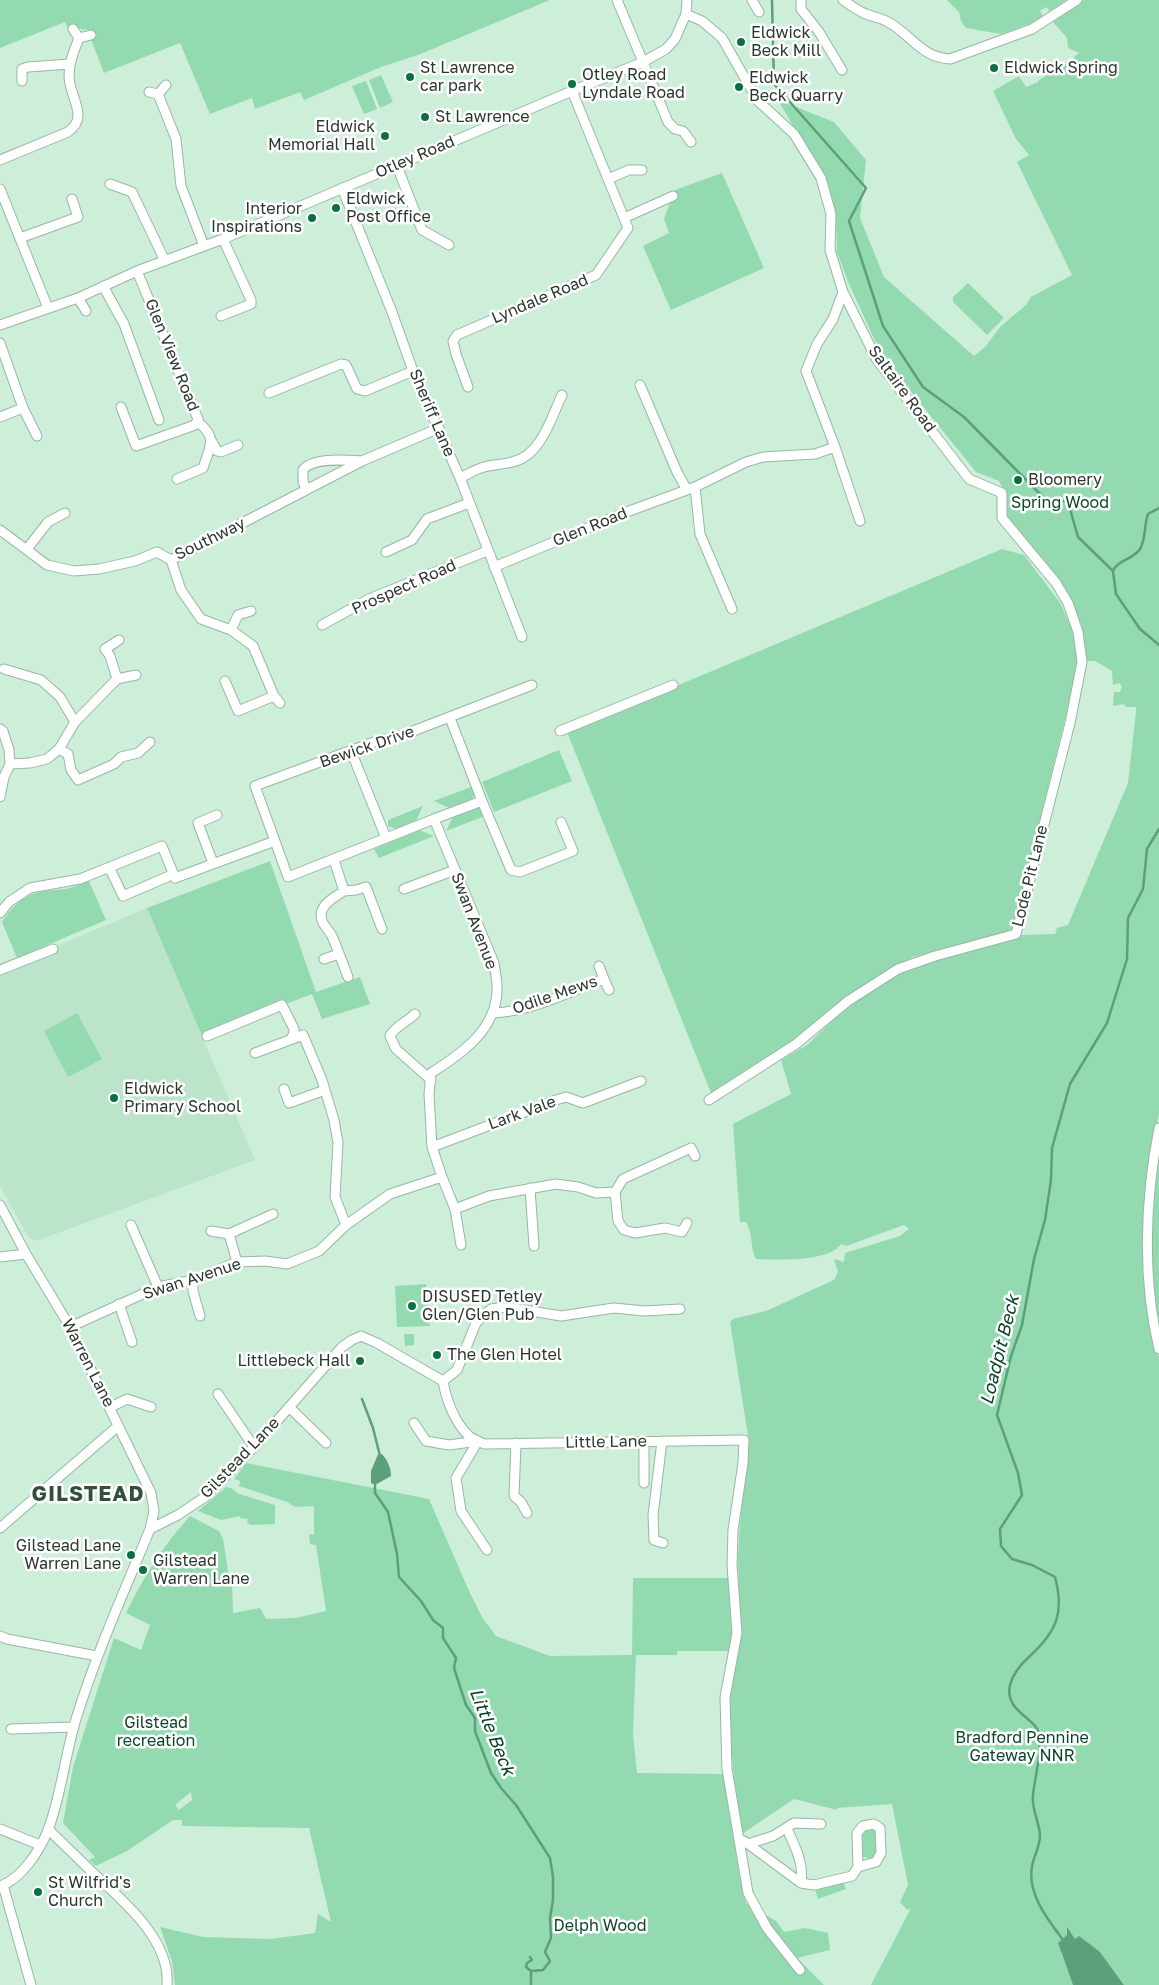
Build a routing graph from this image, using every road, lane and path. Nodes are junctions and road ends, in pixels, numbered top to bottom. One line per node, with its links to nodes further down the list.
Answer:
1 (618, 0): 12 (street)
2 (687, 0): 8 (street, Otley Road)
3 (752, 0): 7 (street)
4 (801, 0): 14 (street)
5 (843, 0): 6 (street)
6 (1077, 0)
7 (759, 12)
8 (686, 14): 12 (street, Otley Road); 36 (street, Saltaire Road)
9 (73, 29): 11 (street)
10 (91, 35): 11 (street)
11 (79, 38): 13 (street)
12 (643, 62): 17 (street, Otley Road); 18 (street)
13 (70, 64): 15 (street); 19 (street)
14 (842, 70)
15 (22, 80)
16 (166, 85): 32 (street)
17 (572, 90): 20 (street, Otley Road); 22 (street)
18 (691, 142)
19 (0, 160)
20 (397, 166): 24 (street, Otley Road); 31 (street)
21 (642, 170): 22 (street)
22 (608, 179): 28 (street)
23 (110, 184): 33 (street)
24 (342, 188): 30 (street, Otley Road); 43 (street, Sheriff Lane)
25 (0, 189): 29 (street)
26 (673, 196): 28 (street)
27 (72, 199): 29 (street)
28 (624, 218): 45 (street, Lyndale Road)
29 (20, 238): 38 (street)
30 (223, 239): 32 (street, Otley Road); 40 (street)
31 (449, 245)
32 (204, 246): 33 (street, Otley Road)
33 (165, 261): 34 (street, Otley Road)
34 (137, 271): 35 (street, Otley Road); 52 (street, Glen View Road)
35 (103, 286): 37 (street, Otley Road); 51 (street)
36 (843, 292): 57 (street); 63 (street, Saltaire Road)
37 (78, 298): 38 (street, Otley Road); 39 (street)
38 (48, 308): 41 (street, Otley Road)
39 (86, 311)
40 (221, 316)
41 (0, 326)
42 (0, 343): 49 (street)
43 (413, 371): 46 (street); 53 (street, Sheriff Lane)
44 (640, 385): 61 (street)
45 (468, 387)
46 (269, 393)
47 (562, 395): 59 (street)
48 (121, 407): 52 (street, Glen View Road)
49 (23, 408): 50 (street); 54 (street)
50 (0, 418)
51 (159, 420)
52 (198, 422): 55 (street)
53 (439, 428): 58 (street, Southway); 59 (street, Sheriff Lane)
54 (37, 436)
55 (212, 440): 56 (street); 60 (street)
56 (238, 445)
57 (835, 447): 61 (street, Glen Road); 66 (street)
58 (362, 461): 62 (street, Southway); 62 (street, Southway)
59 (460, 478): 64 (street, Sheriff Lane)
60 (177, 479)
61 (691, 488): 72 (street, Glen Road); 73 (street)
62 (306, 490): 71 (street, Southway)
63 (1002, 493): 126 (street, Lode Pit Lane)
64 (469, 503): 69 (street, Sheriff Lane); 70 (street)
65 (66, 513): 68 (street)
66 (860, 521)
67 (0, 530): 68 (street, Southway)
68 (27, 549): 71 (street, Southway)
69 (487, 551): 72 (street, Sheriff Lane); 75 (street, Prospect Road)
70 (386, 552)
71 (171, 560): 76 (street)
72 (494, 567): 77 (street, Sheriff Lane)
73 (732, 609)
74 (251, 611): 76 (street)
75 (322, 625)
76 (231, 630): 82 (street)
77 (522, 637)
78 (119, 640): 81 (street)
79 (4, 669): 86 (street)
80 (136, 675): 81 (street)
81 (117, 679): 86 (street)
82 (225, 681)
83 (532, 685): 85 (street, Bewick Drive)
84 (673, 685): 88 (street)
85 (450, 718): 91 (street, Bewick Drive); 94 (street)
86 (75, 722): 90 (street)
87 (0, 729): 92 (street)
88 (560, 732)
89 (150, 742): 90 (street)
90 (59, 749): 92 (street)
91 (351, 751): 98 (street); 99 (street, Bewick Drive)
92 (10, 764): 93 (street)
93 (0, 797)
94 (482, 801): 96 (street); 97 (street)
95 (218, 815): 101 (street)
96 (434, 819): 98 (street); 103 (street, Swan Avenue)
97 (561, 822)
98 (386, 838): 100 (street)
99 (275, 841): 100 (street); 101 (street)
100 (334, 860): 106 (street)
101 (213, 863): 104 (street)
102 (109, 867): 104 (street); 104 (street); 107 (street)
103 (455, 870): 105 (street); 117 (street, Swan Avenue)
104 (174, 874)
105 (404, 889)
106 (344, 891): 108 (street); 110 (street)
107 (0, 914)
108 (382, 929)
109 (53, 949): 113 (street)
110 (338, 954): 111 (street); 114 (street)
111 (324, 959)
112 (599, 966): 115 (street, Odile Mews)
113 (0, 970)
114 (348, 977)
115 (604, 979): 116 (street); 117 (street, Odile Mews)
116 (609, 990)
117 (492, 1013): 122 (street, Swan Avenue)
118 (415, 1014): 122 (street)
119 (207, 1036): 120 (street)
120 (291, 1039): 121 (street); 125 (street)
121 (255, 1053)
122 (431, 1080): 128 (street)
123 (641, 1081): 128 (street, Lark Vale)
124 (284, 1089): 125 (street)
125 (325, 1090): 137 (street)
126 (709, 1100)
127 (1159, 1128): 153 (street)
128 (432, 1146): 130 (street)
129 (695, 1156): 132 (street)
130 (442, 1177): 134 (street); 137 (street, Swan Avenue)
131 (530, 1188): 132 (street); 134 (street); 142 (street)
132 (615, 1192): 136 (street)
133 (0, 1205): 143 (street, Warren Lane)
134 (455, 1209): 141 (street)
135 (273, 1214): 140 (street)
136 (687, 1223)
137 (346, 1224): 145 (street, Swan Avenue)
138 (131, 1225): 147 (street)
139 (211, 1231): 140 (street)
140 (228, 1234): 145 (street)
141 (461, 1245)
142 (534, 1246)
143 (26, 1254): 144 (street); 151 (street, Warren Lane)
144 (0, 1258)
145 (237, 1262): 146 (street, Swan Avenue)
146 (193, 1280): 147 (street, Swan Avenue); 150 (street)
147 (158, 1287): 148 (street, Swan Avenue)
148 (119, 1304): 151 (street, Swan Avenue); 152 (street)
149 (680, 1309): 154 (street)
150 (200, 1316)
151 (70, 1327): 156 (street, Warren Lane)
152 (132, 1342)
153 (1159, 1349)
154 (443, 1381): 158 (street, Gilstead Lane); 161 (street)
155 (218, 1394): 166 (street)
156 (111, 1407): 157 (street); 160 (street, Warren Lane)
157 (151, 1407)
158 (290, 1407): 164 (street); 166 (street, Gilstead Lane)
159 (414, 1423): 161 (street, Little Lane)
160 (118, 1426): 169 (street); 170 (street, Warren Lane)
161 (474, 1439): 165 (street, Little Lane); 172 (street)
162 (662, 1441): 163 (street, Little Lane); 171 (street); 181 (street, Little Lane)
163 (644, 1442): 165 (street, Little Lane); 167 (street)
164 (326, 1443)
165 (516, 1443): 168 (street)
166 (254, 1447): 170 (street, Gilstead Lane)
167 (644, 1482)
168 (527, 1513)
169 (0, 1528)
170 (150, 1529): 174 (street)
171 (664, 1544)
172 (487, 1550)
173 (0, 1636): 174 (street)
174 (97, 1656): 175 (street)
175 (74, 1727): 176 (street); 179 (street)
176 (11, 1729)
177 (821, 1824): 180 (street)
178 (0, 1829): 183 (street)
179 (48, 1829): 183 (street); 189 (street)
180 (787, 1829): 182 (street); 185 (street)
181 (739, 1838): 182 (street); 187 (street)
182 (748, 1844): 185 (street)
183 (40, 1845): 186 (street)
184 (858, 1866): 184 (street); 185 (street)
185 (801, 1883)
186 (2, 1885): 188 (street)
187 (800, 1970)
188 (31, 1985)
189 (167, 1985)

